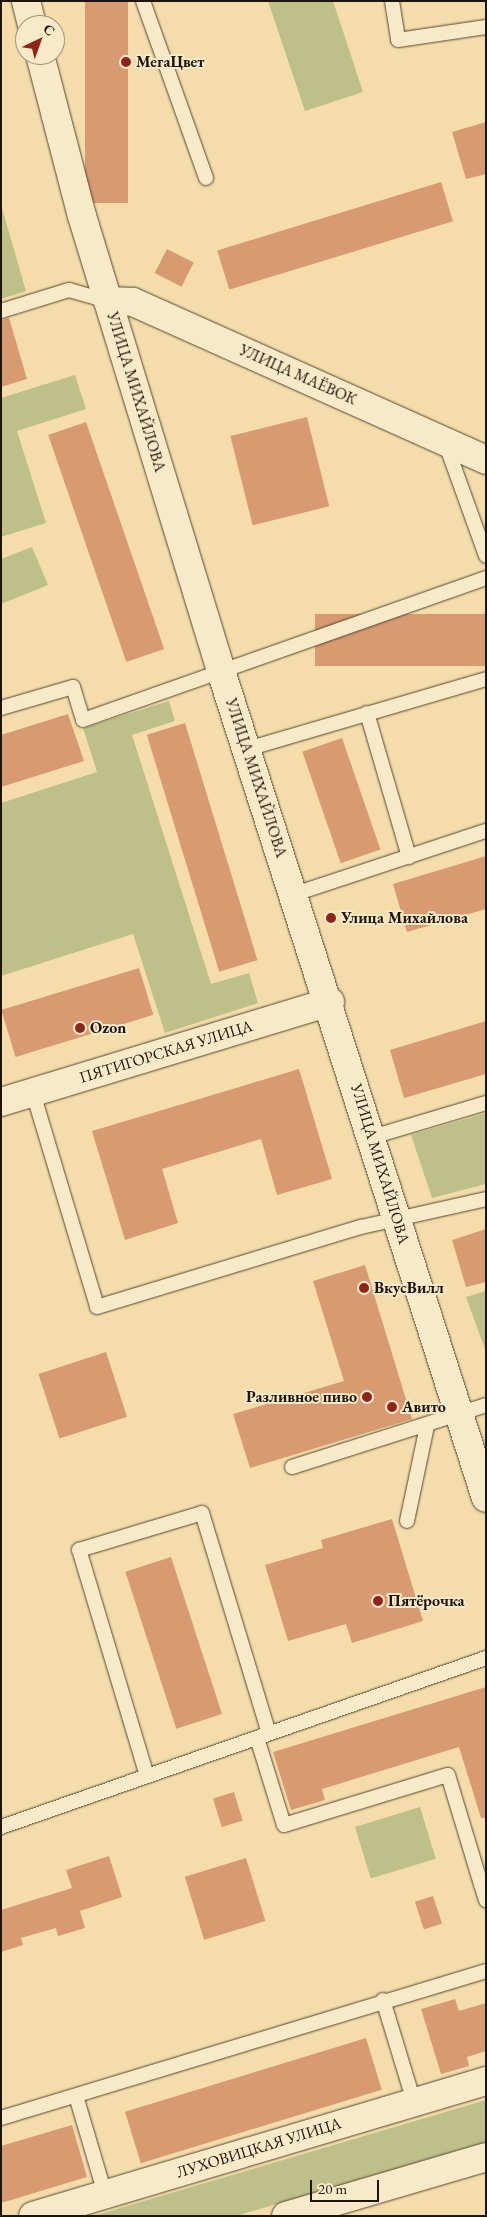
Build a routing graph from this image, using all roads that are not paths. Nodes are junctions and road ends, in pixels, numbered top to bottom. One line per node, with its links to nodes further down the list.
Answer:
1 (26, 1): 4 (street)
2 (143, 1): 7 (lane)
3 (392, 1): 5 (lane)
4 (30, 15)
5 (486, 27)
6 (43, 65): 8 (street, УЛИЦА МИХАЙЛОВА)
7 (206, 178)
8 (108, 301): 9 (lane); 10 (street, УЛИЦА МАЁВОК); 14 (street, УЛИЦА МИХАЙЛОВА)
9 (1, 311)
10 (444, 441): 11 (street, УЛИЦА МАЁВОК); 12 (lane)
11 (486, 460)
12 (486, 556)
13 (486, 578): 14 (lane)
14 (222, 674): 16 (lane); 18 (street, УЛИЦА МИХАЙЛОВА)
15 (486, 678): 17 (lane)
16 (1, 708)
17 (367, 714): 18 (lane); 20 (lane)
18 (247, 749): 21 (street, УЛИЦА МИХАЙЛОВА)
19 (486, 831): 20 (lane)
20 (409, 857): 21 (lane)
21 (295, 894): 22 (street, УЛИЦА МИХАЙЛОВА)
22 (330, 1002): 23 (street, ПЯТИГОРСКАЯ УЛИЦА); 26 (street, УЛИЦА МИХАЙЛОВА)
23 (33, 1093): 24 (street, ПЯТИГОРСКАЯ УЛИЦА); 28 (lane)
24 (1, 1102)
25 (486, 1103): 26 (lane)
26 (372, 1137): 28 (street, УЛИЦА МИХАЙЛОВА)
27 (486, 1199): 28 (lane)
28 (396, 1218): 30 (street, УЛИЦА МИХАЙЛОВА)
29 (486, 1405): 30 (lane)
30 (459, 1414): 31 (lane); 33 (street, УЛИЦА МИХАЙЛОВА)
31 (427, 1426): 32 (lane); 34 (lane)
32 (292, 1467)
33 (486, 1498)
34 (407, 1521)
35 (486, 1658): 36 (lane)
36 (263, 1735): 37 (lane); 37 (lane); 39 (lane)
37 (147, 1776): 38 (lane)
38 (1, 1827)
39 (483, 1883): 40 (lane)
40 (486, 1900)
41 (486, 1971): 42 (lane)
42 (383, 2000): 44 (lane); 45 (lane)
43 (486, 2080): 45 (street, ЛУХОВИЦКАЯ УЛИЦА)
44 (76, 2096): 46 (lane); 48 (lane)
45 (414, 2102): 48 (street, ЛУХОВИЦКАЯ УЛИЦА)
46 (1, 2118)
47 (486, 2157): 50 (street)
48 (105, 2194): 49 (street, ЛУХОВИЦКАЯ УЛИЦА)
49 (33, 2216)
50 (286, 2216)

